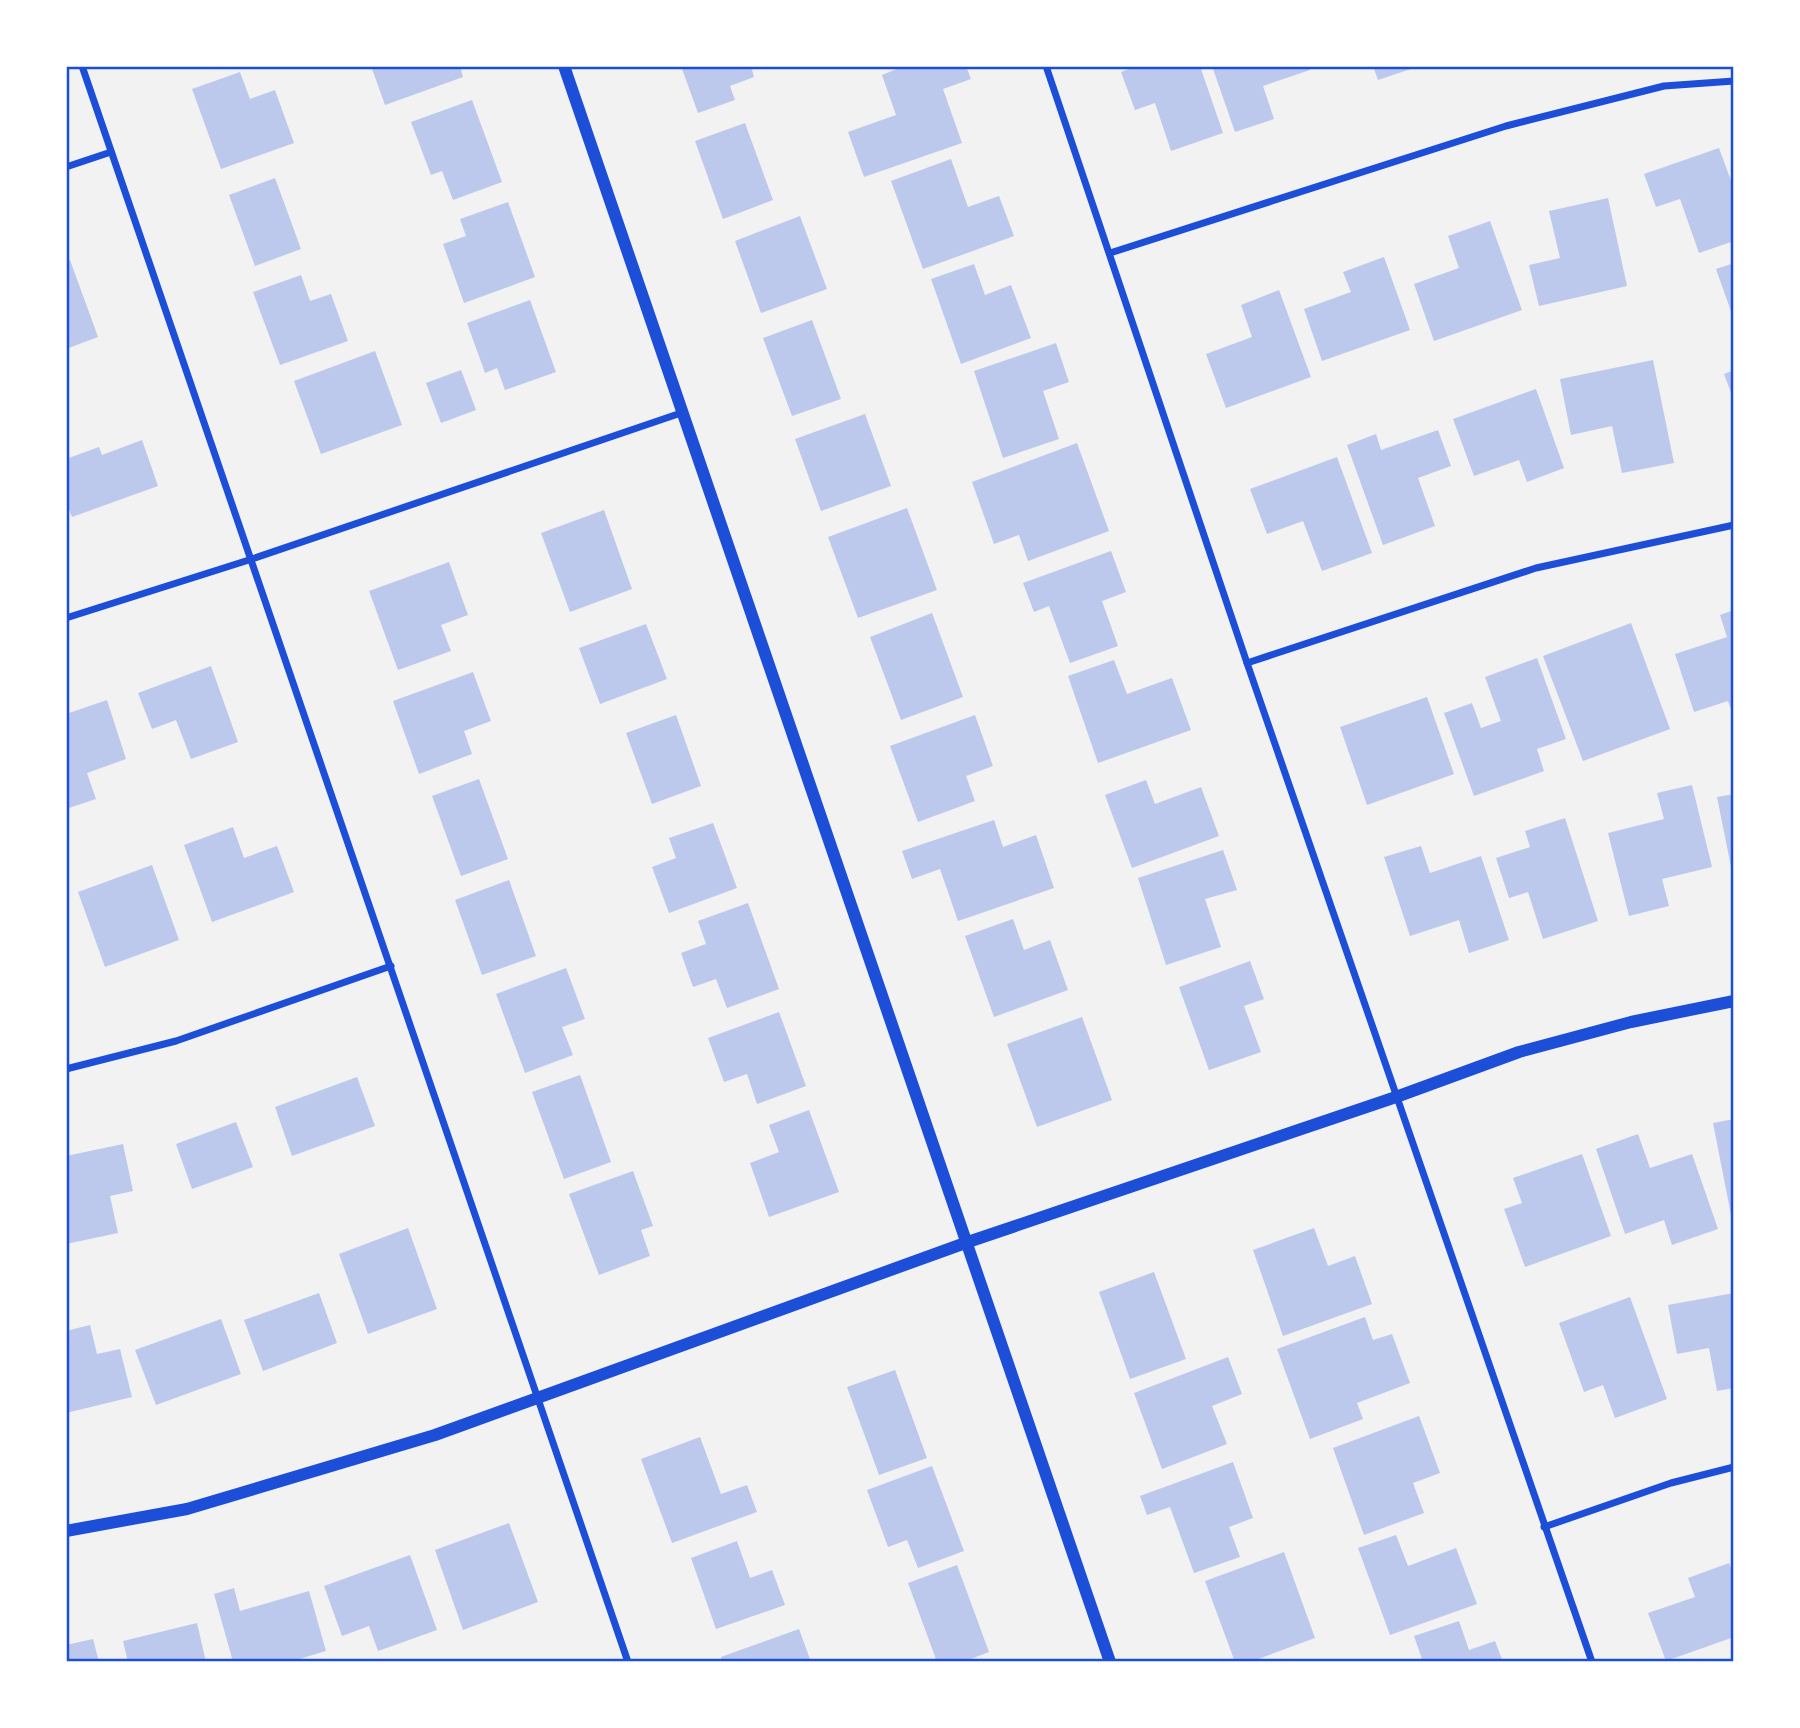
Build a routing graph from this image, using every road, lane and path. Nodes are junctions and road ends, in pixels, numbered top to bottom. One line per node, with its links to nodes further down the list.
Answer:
1 (82, 66): 5 (street)
2 (564, 66): 8 (street)
3 (1046, 66): 7 (street)
4 (1734, 80): 7 (street)
5 (111, 152): 6 (street); 10 (street)
6 (66, 167)
7 (1110, 253): 12 (street)
8 (681, 413): 10 (street); 17 (street)
9 (1734, 525): 12 (street)
10 (251, 559): 11 (street); 13 (street)
11 (66, 618)
12 (1247, 663): 16 (street)
13 (391, 966): 15 (street); 18 (street)
14 (1734, 1001): 16 (street)
15 (66, 1069)
16 (1396, 1097): 17 (street); 20 (street)
17 (968, 1242): 18 (street); 23 (street)
18 (537, 1399): 21 (street); 22 (street)
19 (1734, 1467): 20 (street)
20 (1544, 1527): 24 (street)
21 (66, 1531)
22 (628, 1661)
23 (1110, 1661)
24 (1592, 1661)

